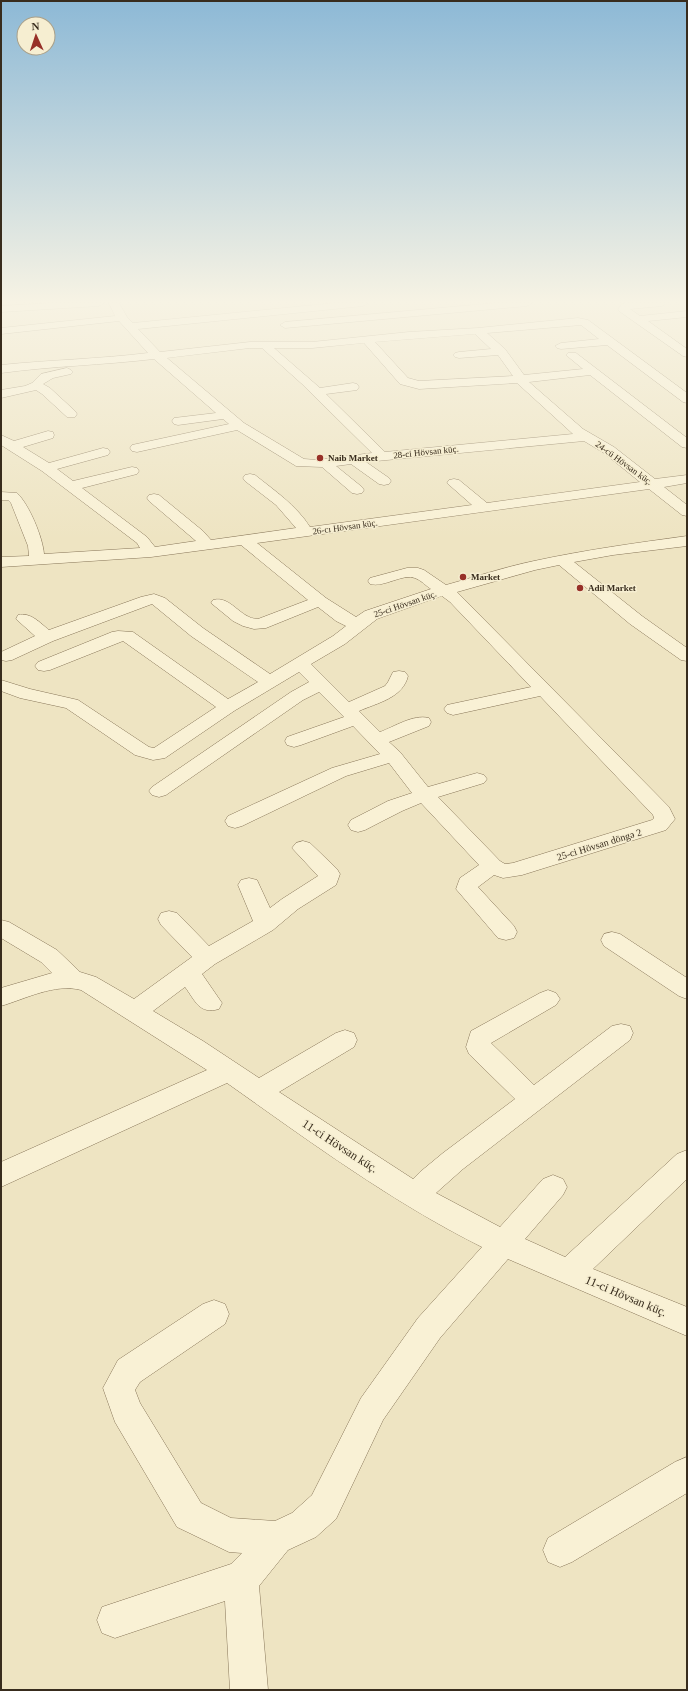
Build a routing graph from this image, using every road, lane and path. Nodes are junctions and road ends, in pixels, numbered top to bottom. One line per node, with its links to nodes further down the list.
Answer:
1 (37, 382): 9 (street)
2 (187, 382): 15 (street, 28-ci Hövsan küç.)
3 (307, 382): 11 (street)
4 (406, 382): 5 (street)
5 (488, 382)
6 (522, 382): 19 (street, 24-cü Hövsan küç.)
7 (607, 382): 21 (street)
8 (664, 382): 13 (street)
9 (36, 385): 12 (street); 14 (street)
10 (353, 387): 11 (street)
11 (317, 392): 24 (street)
12 (1, 394)
13 (687, 399)
14 (71, 414)
15 (226, 415): 16 (street); 17 (street, 28-ci Hövsan küç.)
16 (178, 421)
17 (240, 426): 22 (street); 26 (street, 28-ci Hövsan küç.)
18 (48, 435): 20 (street)
19 (585, 437): 24 (street, 28-ci Hövsan küç.); 33 (street, 24-cü Hövsan küç.)
20 (7, 442): 27 (street)
21 (687, 444)
22 (137, 448)
23 (103, 452): 27 (street)
24 (382, 456): 25 (street, 28-ci Hövsan küç.)
25 (353, 459): 26 (street, 28-ci Hövsan küç.); 31 (street)
26 (325, 463): 35 (street)
27 (47, 468): 34 (street)
28 (132, 471): 34 (street)
29 (250, 478): 40 (street)
30 (687, 478): 33 (street, 26-cı Hövsan küç.)
31 (384, 481)
32 (454, 484): 38 (street)
33 (653, 484): 38 (street, 26-cı Hövsan küç.); 39 (street, 24-cü Hövsan küç.)
34 (71, 486): 44 (street)
35 (357, 490)
36 (1, 496): 45 (street)
37 (154, 498): 43 (street)
38 (484, 508): 40 (street, 26-cı Hövsan küç.)
39 (687, 512)
40 (306, 532): 41 (street, 26-cı Hövsan küç.)
41 (244, 540): 43 (street, 26-cı Hövsan küç.); 50 (street)
42 (687, 541): 46 (street, 25-ci Hövsan küç.)
43 (207, 545): 44 (street, 26-cı Hövsan küç.)
44 (151, 552): 45 (street, 26-cı Hövsan küç.)
45 (37, 559): 47 (street, 26-cı Hövsan küç.)
46 (562, 560): 49 (street, 25-ci Hövsan küç.); 56 (street)
47 (1, 562)
48 (376, 581): 49 (street, 25-ci Hövsan döngə 2)
49 (444, 591): 53 (street, 25-ci Hövsan küç.); 63 (street, 25-ci Hövsan döngə 2)
50 (320, 602): 51 (street); 53 (street)
51 (219, 603)
52 (24, 619): 54 (street)
53 (358, 625): 57 (street, 25-ci Hövsan küç.)
54 (47, 637): 55 (street); 60 (street)
55 (6, 656)
56 (687, 656)
57 (300, 664): 60 (street, 25-ci Hövsan küç.); 61 (street)
58 (44, 666): 64 (street)
59 (399, 676): 66 (street)
60 (270, 682): 64 (street, 25-ci Hövsan küç.)
61 (320, 684): 66 (street); 72 (street)
62 (1, 686): 64 (street, 25-ci Hövsan küç.)
63 (544, 690): 65 (street); 77 (street, 25-ci Hövsan döngə 2)
64 (228, 708)
65 (453, 710)
66 (352, 715): 68 (street); 69 (street)
67 (422, 722): 68 (street)
68 (377, 740): 70 (street)
69 (294, 741)
70 (393, 756): 73 (street); 74 (street)
71 (477, 780): 73 (street)
72 (159, 791)
73 (424, 795): 75 (street); 77 (street)
74 (235, 821)
75 (358, 825)
76 (303, 848): 80 (street)
77 (492, 866): 82 (street)
78 (249, 885): 80 (street)
79 (169, 919): 84 (street)
80 (265, 924): 84 (street)
81 (1, 928): 86 (street)
82 (506, 932)
83 (612, 940): 87 (street)
84 (207, 958): 85 (street)
85 (187, 972): 90 (street); 91 (street)
86 (72, 979): 88 (street, 11-ci Hövsan küç.); 91 (street, 11-ci Hövsan küç.)
87 (687, 990)
88 (1, 997)
89 (548, 999): 96 (street)
90 (210, 1003)
91 (134, 1012): 94 (street, 11-ci Hövsan küç.)
92 (621, 1033): 96 (street)
93 (345, 1040): 95 (street)
94 (229, 1071): 95 (street, 11-ci Hövsan küç.); 98 (street)
95 (258, 1092): 100 (street, 11-ci Hövsan küç.)
96 (533, 1101): 100 (street)
97 (687, 1162): 102 (street)
98 (1, 1175)
99 (553, 1186): 101 (street)
100 (417, 1195): 101 (street, 11-ci Hövsan küç.)
101 (503, 1243): 102 (street, 11-ci Hövsan küç.); 106 (street)
102 (569, 1272): 104 (street, 11-ci Hövsan küç.)
103 (214, 1314): 106 (street)
104 (687, 1322)
105 (687, 1474): 107 (street)
106 (276, 1538): 108 (street)
107 (560, 1550)
108 (240, 1578): 109 (street); 110 (street)
109 (115, 1620)
110 (249, 1690)

